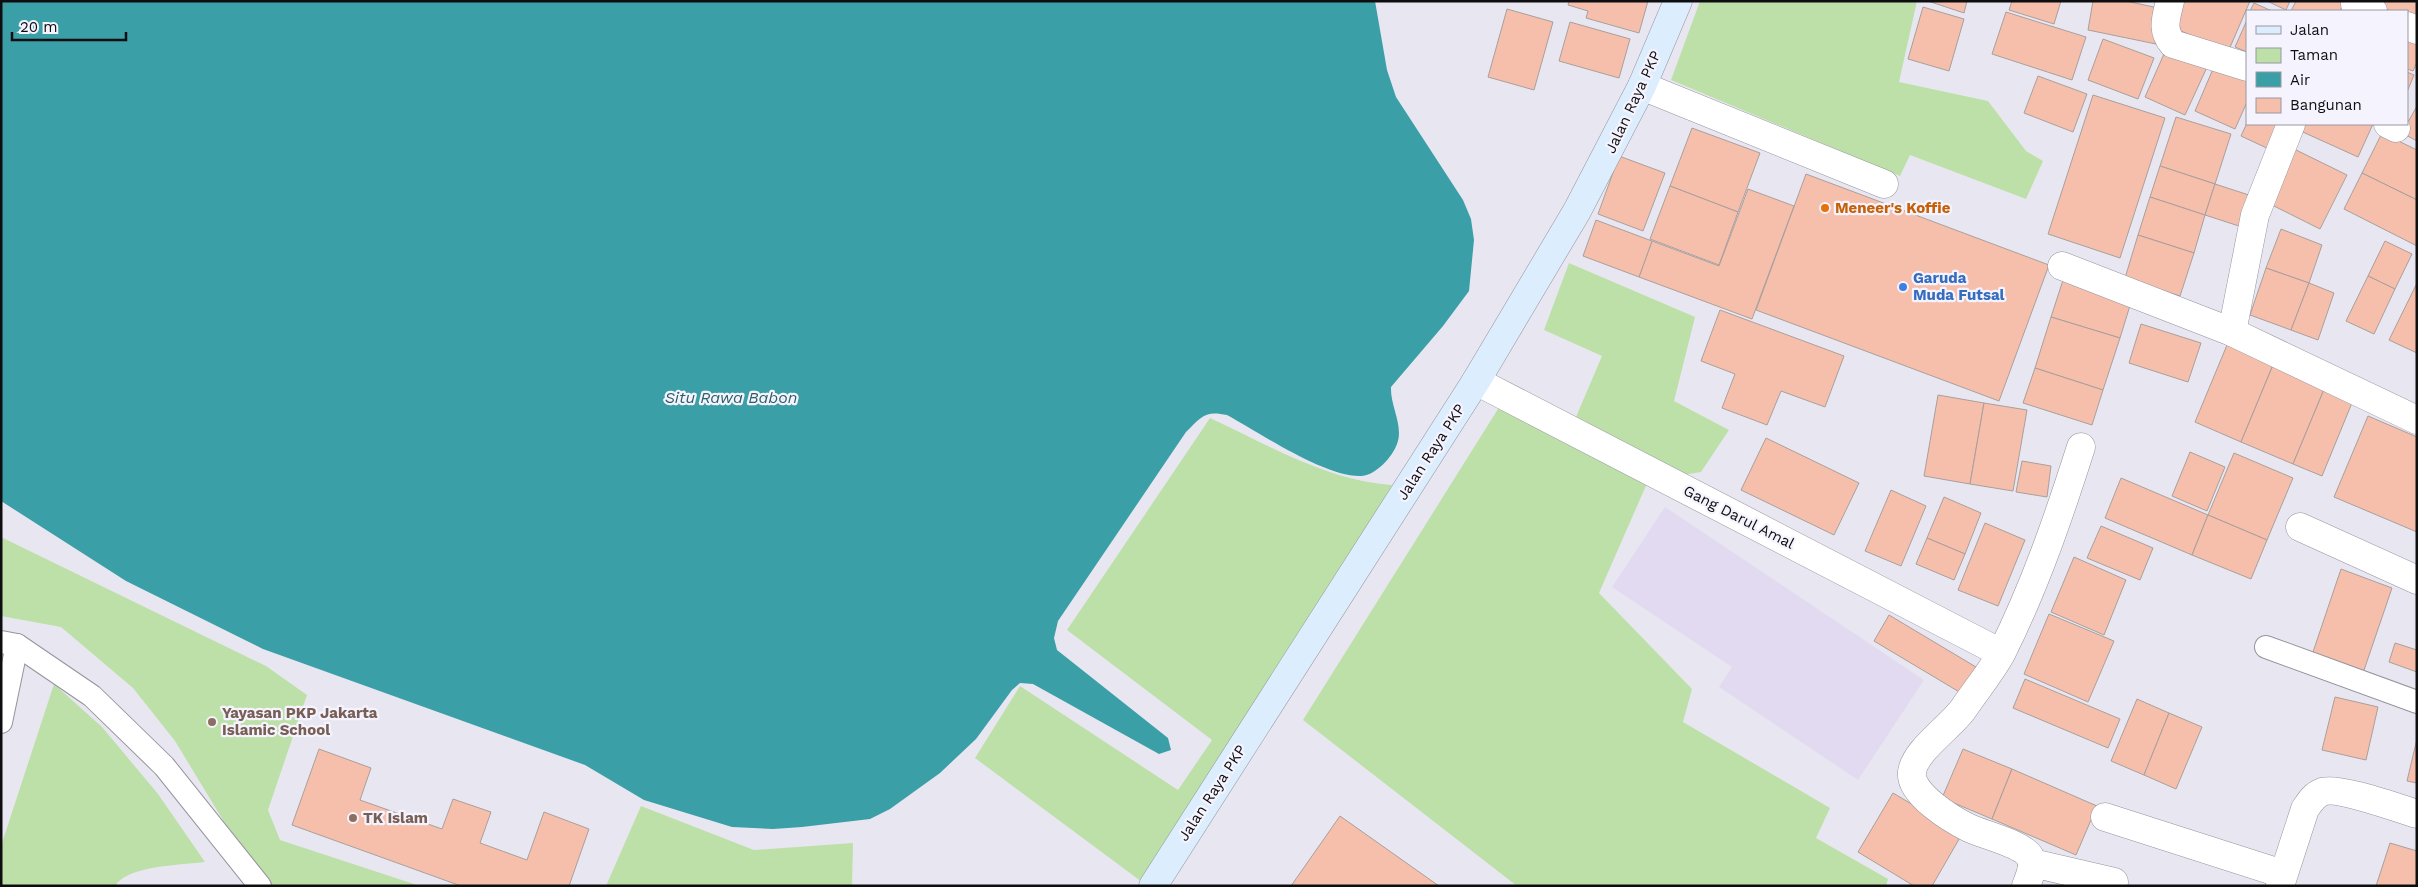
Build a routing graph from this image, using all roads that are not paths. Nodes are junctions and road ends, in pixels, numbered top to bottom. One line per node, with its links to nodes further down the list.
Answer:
1 (1678, 1): 4 (street, Jalan Raya PKP)
2 (2170, 1): 3 (street)
3 (2246, 67)
4 (1642, 86): 6 (street); 9 (street, Jalan Raya PKP)
5 (2291, 125): 8 (street)
6 (1884, 184)
7 (2062, 266): 8 (street)
8 (2232, 332): 10 (street)
9 (1476, 381): 16 (street, Gang Darul Amal); 25 (street, Jalan Raya PKP)
10 (2417, 420)
11 (2080, 447): 16 (street)
12 (2300, 526): 13 (street)
13 (2417, 580)
14 (9, 644): 18 (lane); 24 (lane)
15 (2266, 647): 17 (lane)
16 (2002, 653): 21 (street)
17 (2417, 702)
18 (1, 722)
19 (2417, 814): 22 (street)
20 (2105, 817): 22 (street)
21 (2029, 874): 23 (street)
22 (2281, 880)
23 (2114, 882)
24 (260, 886)
25 (1153, 886)

